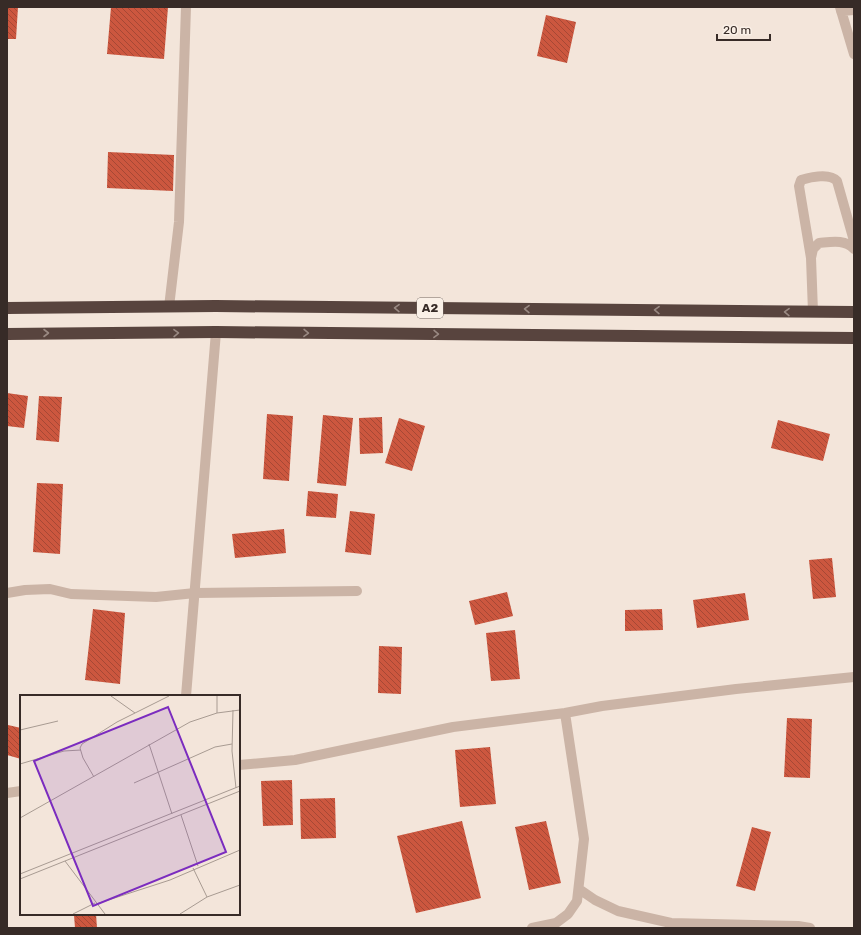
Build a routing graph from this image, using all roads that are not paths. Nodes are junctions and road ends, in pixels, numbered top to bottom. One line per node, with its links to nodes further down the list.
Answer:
1 (186, 7): 8 (street)
2 (840, 9): 3 (street); 4 (street)
3 (854, 10)
4 (854, 54)
5 (854, 241): 7 (street)
6 (854, 249): 7 (street)
7 (811, 258): 10 (street)
8 (169, 307): 9 (highway, A2); 10 (highway, A2, one-way to 8)
9 (7, 308)
10 (813, 312): 11 (highway, A2)
11 (854, 312)
12 (216, 332): 13 (highway, A2, one-way to 12); 14 (highway, A2, one-way to 14); 17 (street)
13 (7, 334)
14 (854, 338)
15 (357, 591): 17 (street)
16 (7, 593): 17 (street)
17 (195, 593): 19 (street)
18 (854, 677): 20 (street)
19 (186, 695)
20 (566, 713): 21 (street); 24 (street)
21 (240, 765)
22 (20, 791): 23 (street)
23 (7, 793)
24 (578, 890): 25 (street); 26 (street)
25 (532, 928)
26 (810, 928)

